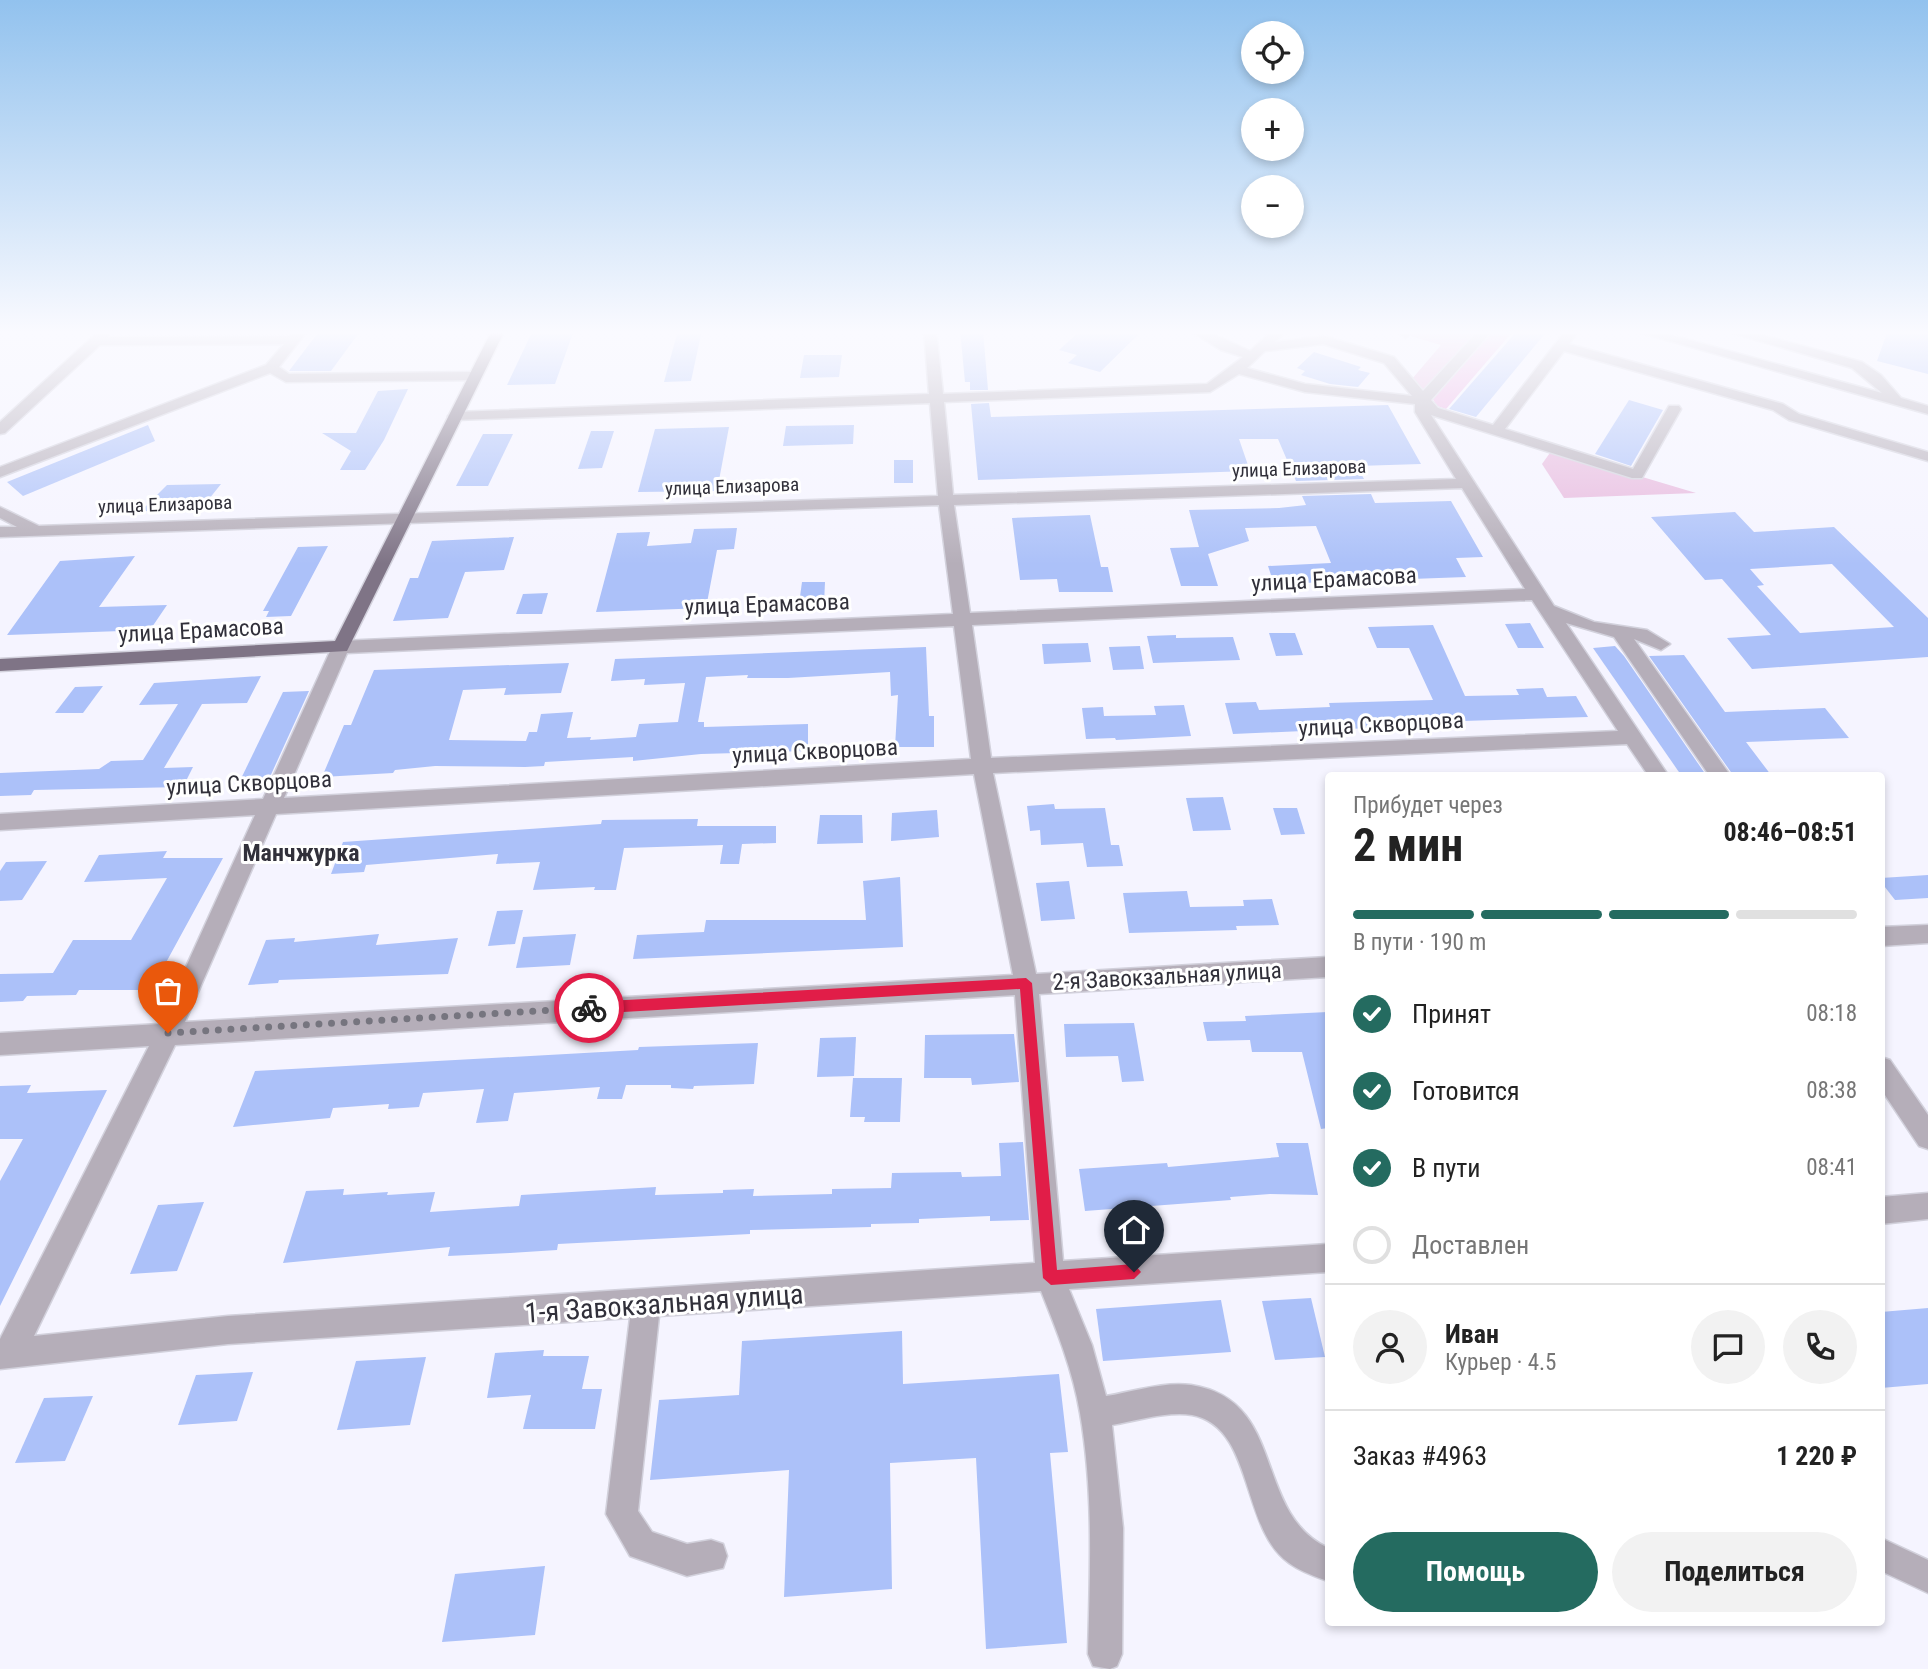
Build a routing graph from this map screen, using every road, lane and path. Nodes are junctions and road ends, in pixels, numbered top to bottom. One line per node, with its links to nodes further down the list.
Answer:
1 (24, 408): 12 (street)
2 (167, 408): 15 (street)
3 (459, 408): 11 (main road)
4 (699, 408): 11 (street)
5 (938, 408): 17 (street)
6 (1423, 408): 16 (street)
7 (1430, 408): 13 (street)
8 (1514, 408): 13 (street)
9 (1779, 408): 14 (street)
10 (1674, 409): 13 (street)
11 (455, 416): 19 (main road)
12 (0, 430)
13 (1496, 431)
14 (1928, 457)
15 (0, 472)
16 (1465, 483): 17 (street, улица Елизарова); 22 (street)
17 (946, 500): 19 (street, улица Елизарова); 23 (street)
18 (0, 512): 20 (street)
19 (403, 517): 20 (street, улица Елизарова); 26 (main road)
20 (37, 530): 21 (street, улица Елизарова)
21 (0, 532)
22 (1542, 602): 23 (street, улица Ерамасова); 24 (street); 28 (street)
23 (962, 621): 26 (street, улица Ерамасова); 29 (street)
24 (1620, 632): 25 (street); 31 (street)
25 (1661, 644)
26 (341, 647): 27 (main road, улица Ерамасова); 32 (street)
27 (0, 665)
28 (1633, 737): 29 (street, улица Скворцова); 30 (street)
29 (982, 766): 32 (street, улица Скворцова); 37 (street)
30 (1656, 772)
31 (1718, 772)
32 (270, 807): 33 (street, улица Скворцова); 38 (street)
33 (0, 822)
34 (1928, 934): 35 (street)
35 (1885, 937)
36 (1325, 967): 37 (street, 2-я Завокзальная улица)
37 (1026, 983): 38 (street, 2-я Завокзальная улица); 45 (street)
38 (168, 1033): 39 (street, 2-я Завокзальная улица); 47 (street)
39 (0, 1044)
40 (1885, 1074): 41 (street)
41 (1928, 1137)
42 (1928, 1206): 43 (street)
43 (1885, 1211)
44 (1325, 1258): 45 (street, 1-я Завокзальная улица)
45 (1051, 1278): 46 (street, 1-я Завокзальная улица); 48 (street)
46 (646, 1304): 47 (street, 1-я Завокзальная улица); 49 (street)
47 (5, 1354)
48 (1095, 1413): 51 (street); 53 (street)
49 (711, 1556)
50 (1885, 1556): 52 (street)
51 (1325, 1564)
52 (1928, 1577)
53 (1105, 1654)

